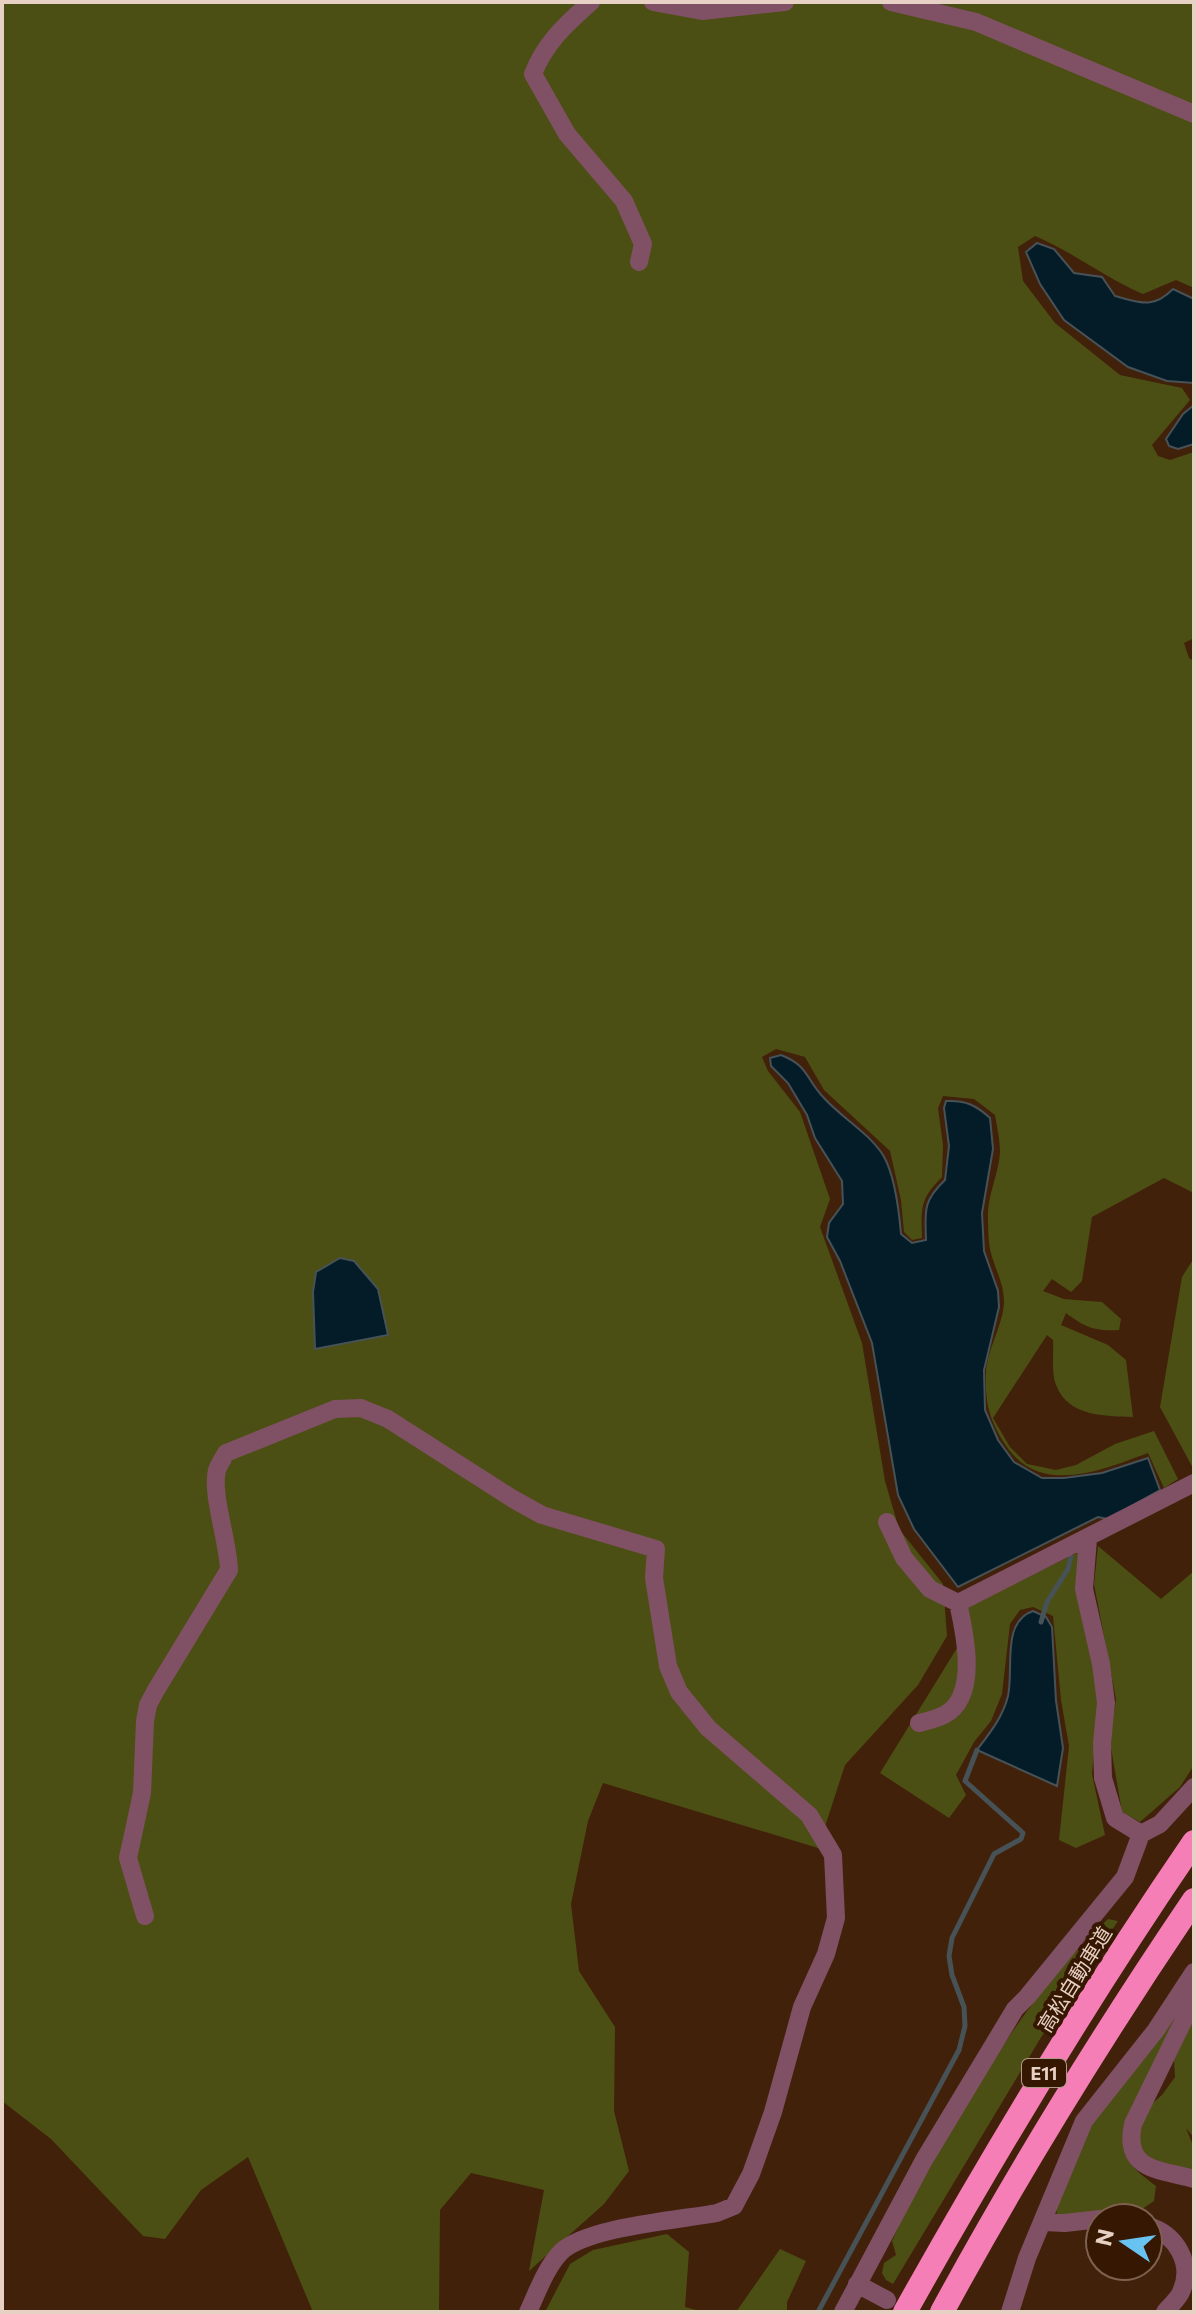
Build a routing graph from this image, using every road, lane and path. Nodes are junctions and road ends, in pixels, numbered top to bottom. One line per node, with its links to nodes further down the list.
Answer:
1 (591, 2): 6 (street)
2 (653, 2): 3 (street)
3 (785, 2)
4 (891, 2): 5 (street)
5 (1194, 114)
6 (639, 262)
7 (1194, 1483): 9 (street)
8 (887, 1522): 10 (street)
9 (1088, 1539): 10 (street); 13 (street)
10 (958, 1603): 11 (street)
11 (919, 1723)
12 (1194, 1787): 13 (street)
13 (1141, 1834): 23 (street)
14 (1194, 1842): 24 (highway, 高松自動車道 / E11)
15 (1194, 1900): 27 (highway, E11)
16 (145, 1916): 25 (street)
17 (1194, 1972): 21 (street)
18 (1194, 1999): 19 (street)
19 (1194, 2179)
20 (1084, 2221): 21 (street)
21 (1043, 2222): 28 (street)
22 (1164, 2233): 29 (street)
23 (857, 2284): 24 (street); 26 (street)
24 (896, 2306)
25 (528, 2312)
26 (843, 2312)
27 (942, 2312)
28 (1010, 2312)
29 (1165, 2312)

